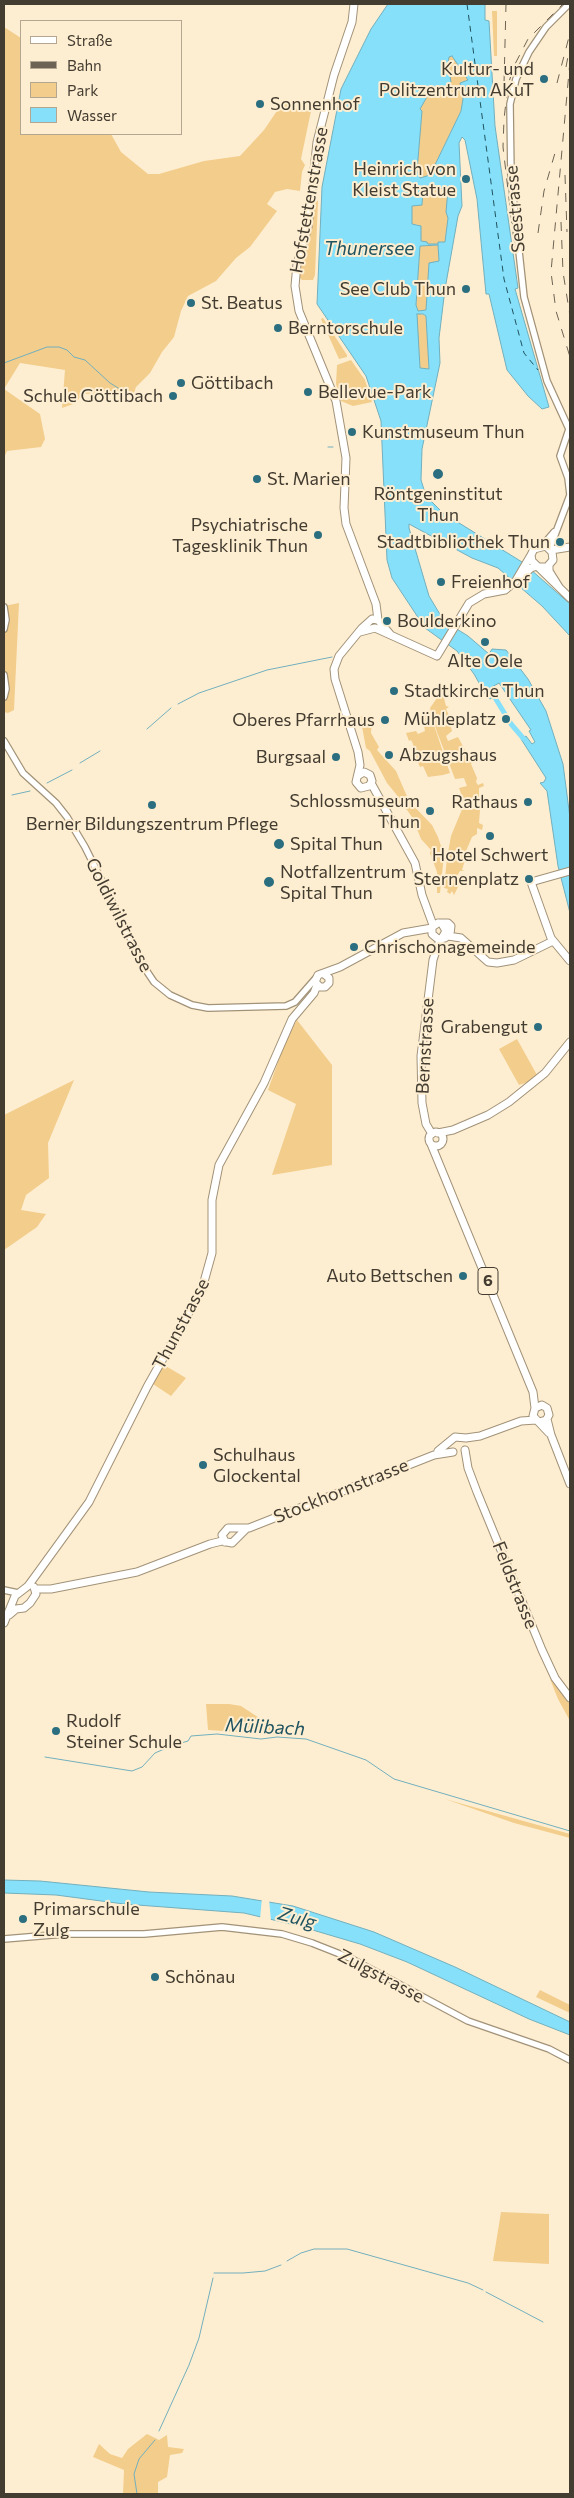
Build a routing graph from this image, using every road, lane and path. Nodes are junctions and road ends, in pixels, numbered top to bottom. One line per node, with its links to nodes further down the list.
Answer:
1 (354, 4): 12 (main road, Hofstettenstrasse)
2 (569, 4): 3 (street, Seestrasse)
3 (555, 530): 4 (street); 6 (street)
4 (542, 546): 6 (main road); 8 (main road)
5 (569, 548): 6 (main road); 7 (main road)
6 (550, 549): 7 (main road)
7 (551, 563): 8 (main road); 9 (main road)
8 (533, 567): 9 (main road); 12 (main road)
9 (559, 587): 10 (main road)
10 (570, 598)
11 (4, 607): 13 (street)
12 (374, 623): 17 (main road)
13 (4, 629)
14 (4, 675): 15 (street)
15 (4, 697)
16 (4, 741): 29 (street, Goldiwilstrasse)
17 (362, 774): 18 (main road); 18 (main road)
18 (368, 786): 20 (main road)
19 (570, 871): 23 (main road)
20 (429, 911): 21 (main road); 22 (main road)
21 (445, 923): 22 (main road); 22 (main road)
22 (438, 934): 23 (main road); 24 (main road, Bernstrasse); 24 (main road, Bernstrasse); 26 (main road)
23 (552, 939): 25 (main road)
24 (434, 956): 32 (main road, Bernstrasse)
25 (570, 961)
26 (340, 966): 27 (main road); 28 (main road)
27 (324, 974): 28 (main road); 29 (main road)
28 (329, 980): 29 (main road)
29 (318, 985): 49 (main road, Thunstrasse)
30 (570, 1042): 31 (main road)
31 (453, 1130): 32 (main road); 33 (main road)
32 (435, 1133): 33 (main road); 33 (main road)
33 (438, 1143): 34 (main road, 6)
34 (537, 1408): 35 (main road); 36 (main road); 37 (main road)
35 (547, 1418): 37 (main road); 38 (main road)
36 (521, 1421): 37 (main road); 39 (main road)
37 (537, 1421): 38 (main road)
38 (551, 1435): 46 (main road)
39 (480, 1436): 40 (main road); 42 (main road)
40 (463, 1438): 41 (main road, Stockhornstrasse); 42 (main road, Feldstrasse)
41 (450, 1443): 43 (main road); 44 (main road, Stockhornstrasse)
42 (466, 1448): 43 (main road, Stockhornstrasse); 45 (main road, Feldstrasse)
43 (455, 1452): 44 (main road, Stockhornstrasse); 45 (main road, Feldstrasse)
44 (434, 1454): 47 (main road, Stockhornstrasse)
45 (468, 1468): 54 (main road, Feldstrasse)
46 (570, 1484)
47 (236, 1533): 48 (main road); 48 (main road)
48 (224, 1538): 49 (main road)
49 (33, 1589): 51 (main road); 52 (main road)
50 (4, 1590): 51 (street)
51 (15, 1598): 52 (main road); 53 (main road)
52 (18, 1608): 53 (main road)
53 (5, 1620)
54 (570, 1698)
55 (4, 1939): 56 (street, Zulgstrasse)
56 (570, 2060)

